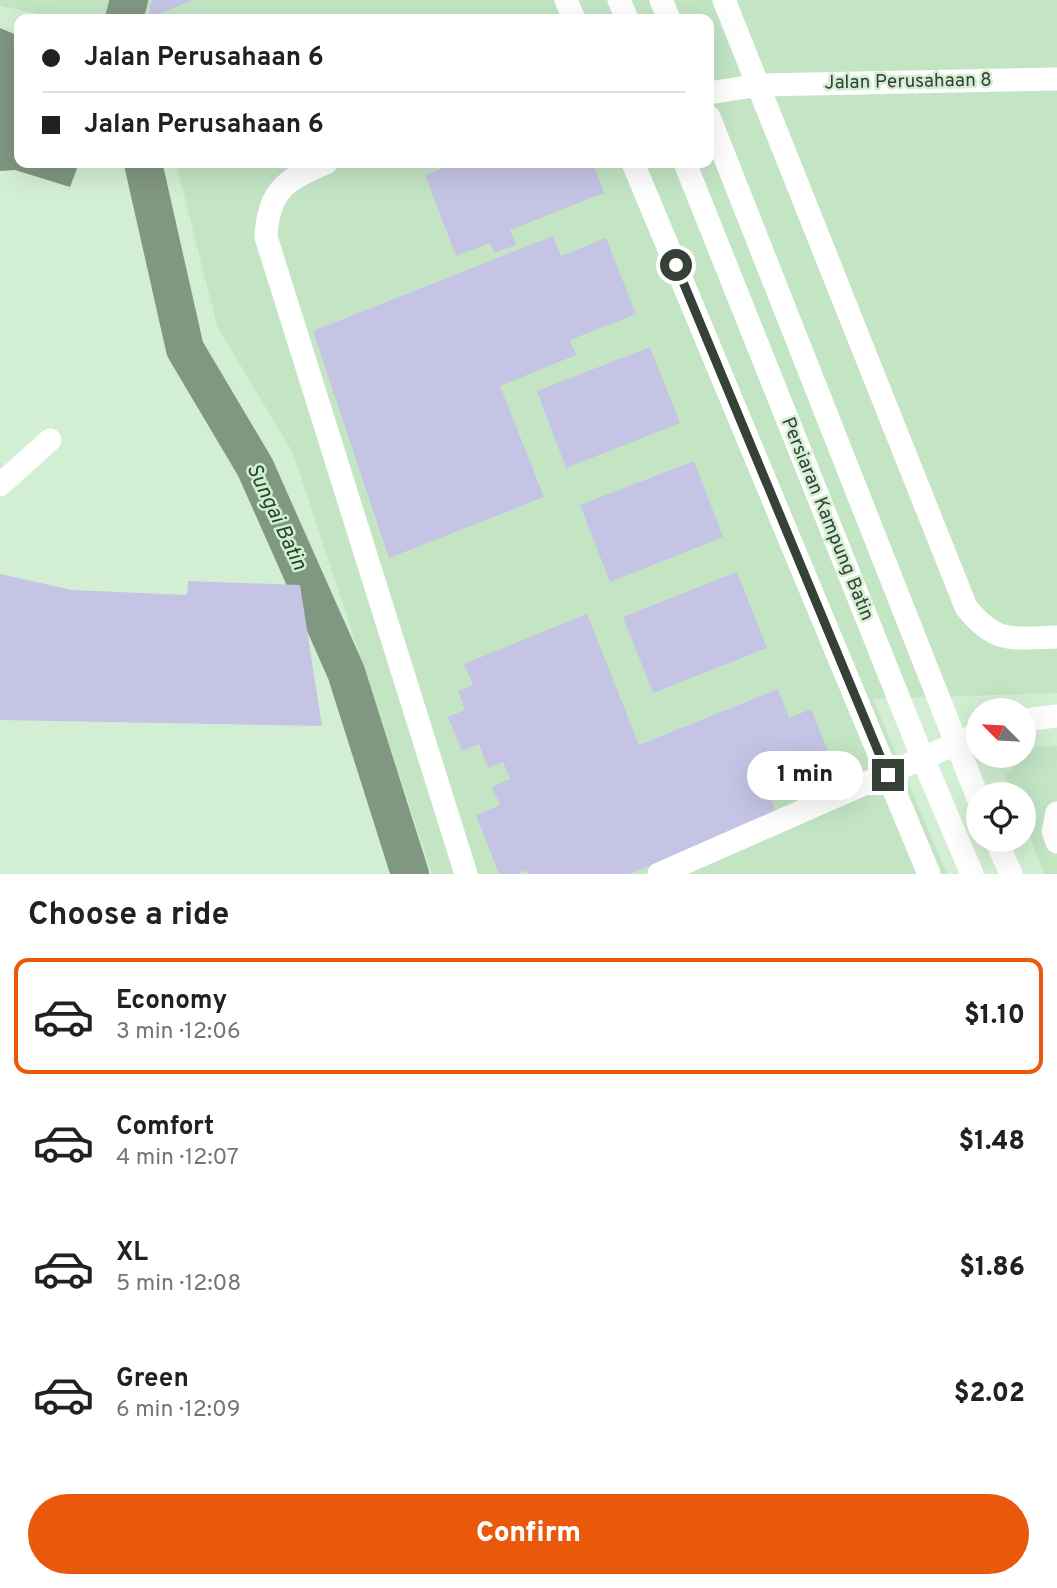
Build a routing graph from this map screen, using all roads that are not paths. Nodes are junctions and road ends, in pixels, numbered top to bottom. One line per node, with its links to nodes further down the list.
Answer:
1 (724, 0): 3 (street)
2 (1057, 79): 3 (street, Jalan Perusahaan 8)
3 (759, 85): 4 (street, Jalan Perusahaan 8); 11 (street)
4 (714, 92)
5 (714, 130): 15 (street, Persiaran Kampung Batin)
6 (314, 168): 22 (street)
7 (635, 168): 17 (street)
8 (687, 168): 16 (street, Persiaran Kampung Batin)
9 (50, 439): 10 (street)
10 (0, 485)
11 (1057, 637)
12 (1057, 716): 13 (street)
13 (1036, 719)
14 (966, 739): 15 (street)
15 (955, 744): 16 (street); 18 (street, Persiaran Kampung Batin)
16 (923, 759): 17 (street); 25 (street, Persiaran Kampung Batin)
17 (888, 775): 23 (street); 24 (street)
18 (971, 782)
19 (1057, 813): 20 (street)
20 (1057, 842)
21 (1001, 852): 26 (street)
22 (466, 874)
23 (659, 874)
24 (929, 874)
25 (972, 874)
26 (1011, 874)

